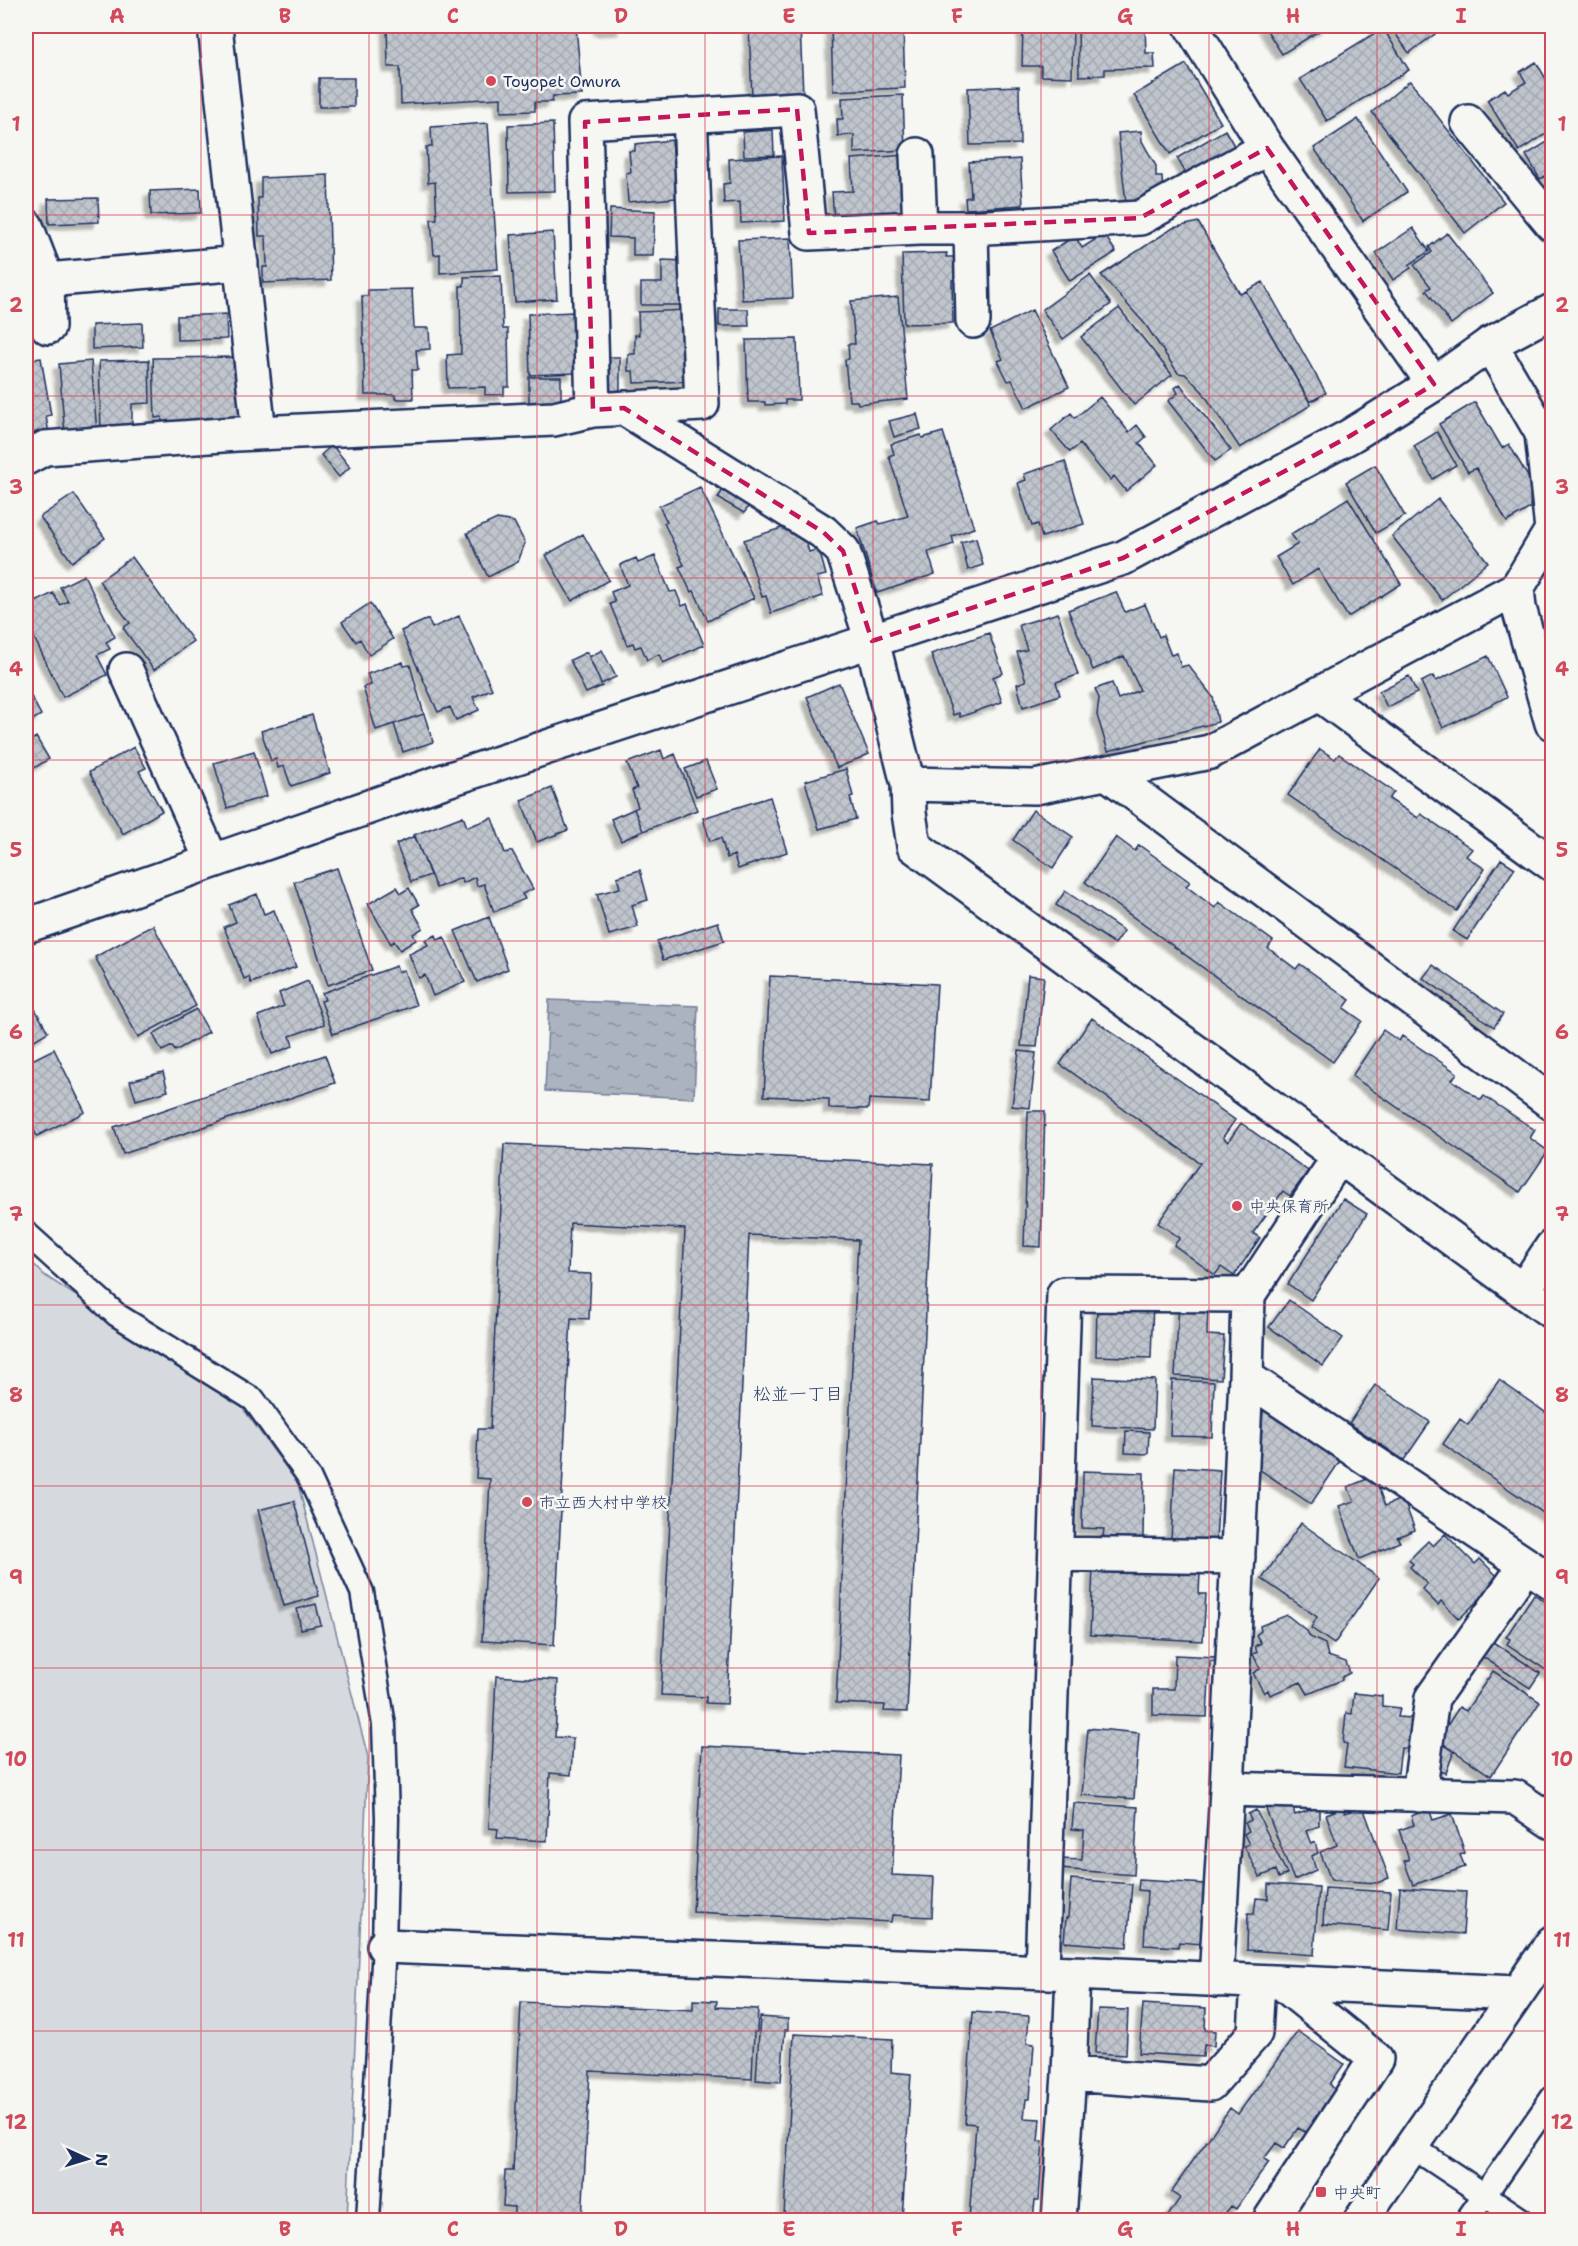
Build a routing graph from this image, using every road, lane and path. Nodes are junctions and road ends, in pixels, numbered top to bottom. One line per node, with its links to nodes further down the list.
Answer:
1 (215, 26): 11 (street)
2 (1191, 26): 5 (street)
3 (690, 115): 9 (street); 18 (street); 18 (street)
4 (1468, 122): 7 (street)
5 (1267, 148): 10 (street); 17 (street)
6 (917, 155): 9 (street)
7 (1552, 224)
8 (26, 226): 12 (street)
9 (920, 228): 10 (street)
10 (971, 228): 14 (street)
11 (241, 263): 12 (street); 19 (street)
12 (47, 280): 15 (street)
13 (1552, 311): 16 (street)
14 (973, 321)
15 (48, 327)
16 (1490, 344): 17 (street); 20 (street)
17 (1434, 384): 23 (street)
18 (609, 409): 19 (street); 23 (street)
19 (259, 432): 21 (street)
20 (1547, 434): 22 (street)
21 (26, 458)
22 (1517, 588): 25 (street); 26 (street)
23 (872, 641): 28 (street); 29 (street)
24 (126, 670): 29 (street)
25 (1319, 694): 27 (street); 30 (street)
26 (1552, 723)
27 (1107, 773): 28 (street); 32 (street)
28 (908, 784): 33 (street)
29 (212, 861): 31 (street)
30 (1552, 864)
31 (26, 926)
32 (1552, 1103)
33 (1339, 1157): 36 (street); 37 (street)
34 (26, 1233): 47 (lane)
35 (1552, 1247): 36 (street)
36 (1523, 1291): 38 (street)
37 (1248, 1295): 39 (street); 40 (street)
38 (1552, 1312)
39 (1246, 1377): 41 (street); 42 (street)
40 (1056, 1554): 41 (street); 48 (street)
41 (1238, 1557): 43 (street)
42 (1539, 1574): 44 (street)
43 (1227, 1789): 44 (street); 49 (street)
44 (1419, 1795): 45 (street)
45 (1552, 1822)
46 (1552, 1943): 51 (street)
47 (384, 1946): 48 (street); 56 (lane)
48 (1057, 1972): 49 (street); 52 (street)
49 (1216, 1980): 50 (street)
50 (1270, 1982): 51 (street); 52 (street); 58 (street)
51 (1516, 1993): 54 (street)
52 (1069, 2074): 57 (street)
53 (1552, 2098): 55 (lane)
54 (1411, 2146): 55 (lane); 59 (street)
55 (1485, 2195): 60 (lane); 61 (lane)
56 (368, 2220)
57 (1059, 2220)
58 (1270, 2220)
59 (1361, 2220)
60 (1467, 2220)
61 (1522, 2220)

